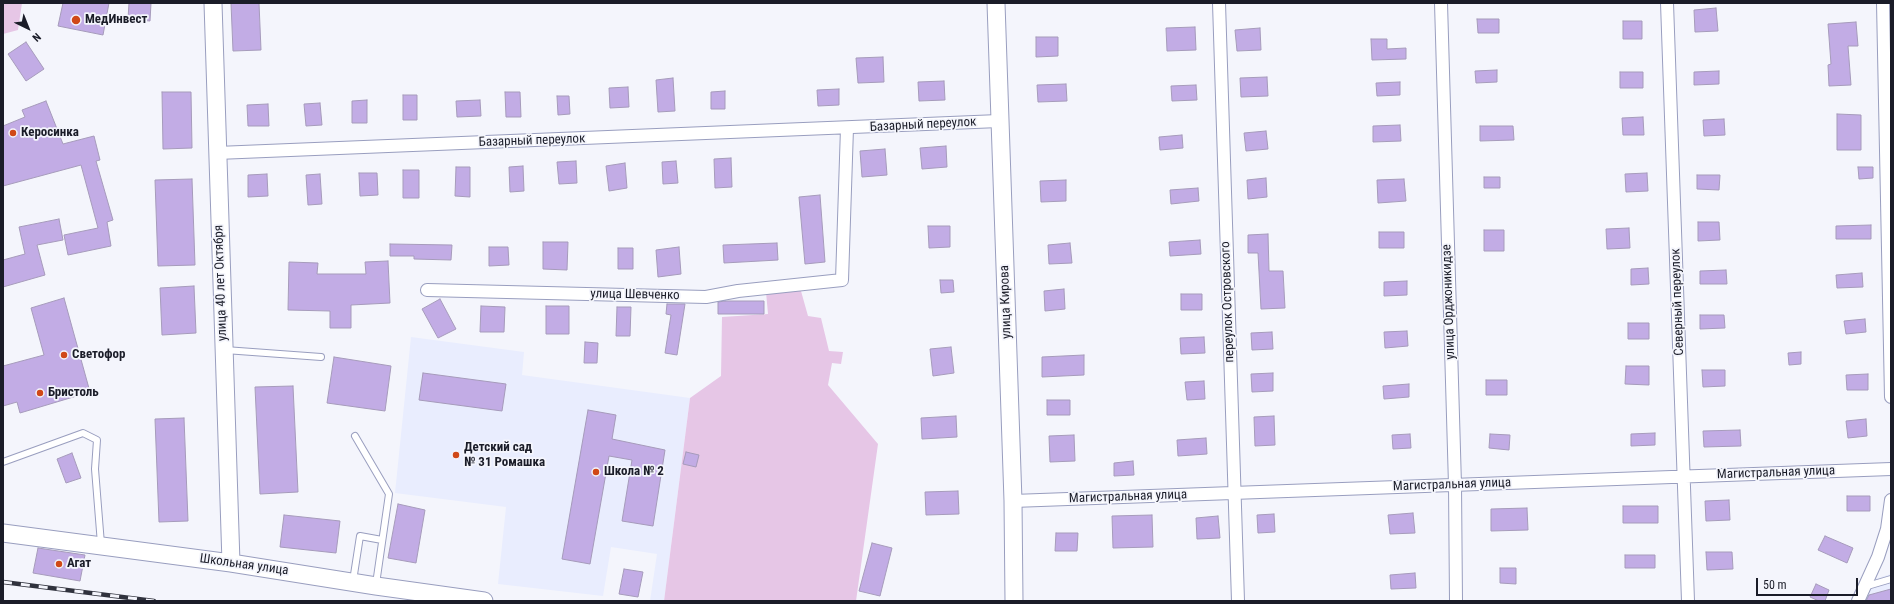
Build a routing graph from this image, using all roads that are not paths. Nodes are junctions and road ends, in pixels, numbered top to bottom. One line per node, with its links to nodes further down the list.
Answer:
1 (213, 3): 9 (main road, улица 40 лет Октября)
2 (996, 3): 7 (main road, улица Кирова)
3 (1219, 3): 19 (street, переулок Островского)
4 (1441, 3): 18 (street, улица Орджоникидзе)
5 (1667, 3): 17 (street, Северный переулок)
6 (1883, 3): 13 (street)
7 (999, 121): 8 (street, Базарный переулок); 21 (main road, улица Кирова)
8 (847, 128): 9 (street, Базарный переулок); 10 (street, улица Шевченко)
9 (217, 153): 11 (main road, улица 40 лет Октября)
10 (427, 290)
11 (224, 350): 12 (lane); 25 (main road, улица 40 лет Октября)
12 (321, 357)
13 (1891, 397)
14 (355, 436): 23 (lane)
15 (3, 462): 24 (lane)
16 (1891, 469): 17 (street, Магистральная улица)
17 (1684, 476): 18 (street, Магистральная улица); 34 (street, Северный переулок)
18 (1455, 485): 19 (street, Магистральная улица); 33 (street, улица Орджоникидзе)
19 (1234, 493): 21 (street, Магистральная улица); 32 (street, переулок Островского)
20 (1891, 500): 29 (street)
21 (1013, 501): 31 (main road, улица Кирова)
22 (3, 533): 24 (main road, Школьная улица)
23 (382, 540): 27 (lane); 28 (lane)
24 (102, 546): 25 (main road, Школьная улица)
25 (231, 563): 27 (main road, Школьная улица)
26 (1891, 579): 29 (lane)
27 (353, 582): 28 (main road, Школьная улица)
28 (376, 586): 30 (main road, Школьная улица)
29 (1864, 587): 35 (street)
30 (484, 601)
31 (1014, 601)
32 (1238, 601)
33 (1456, 601)
34 (1688, 601)
35 (1858, 601)

